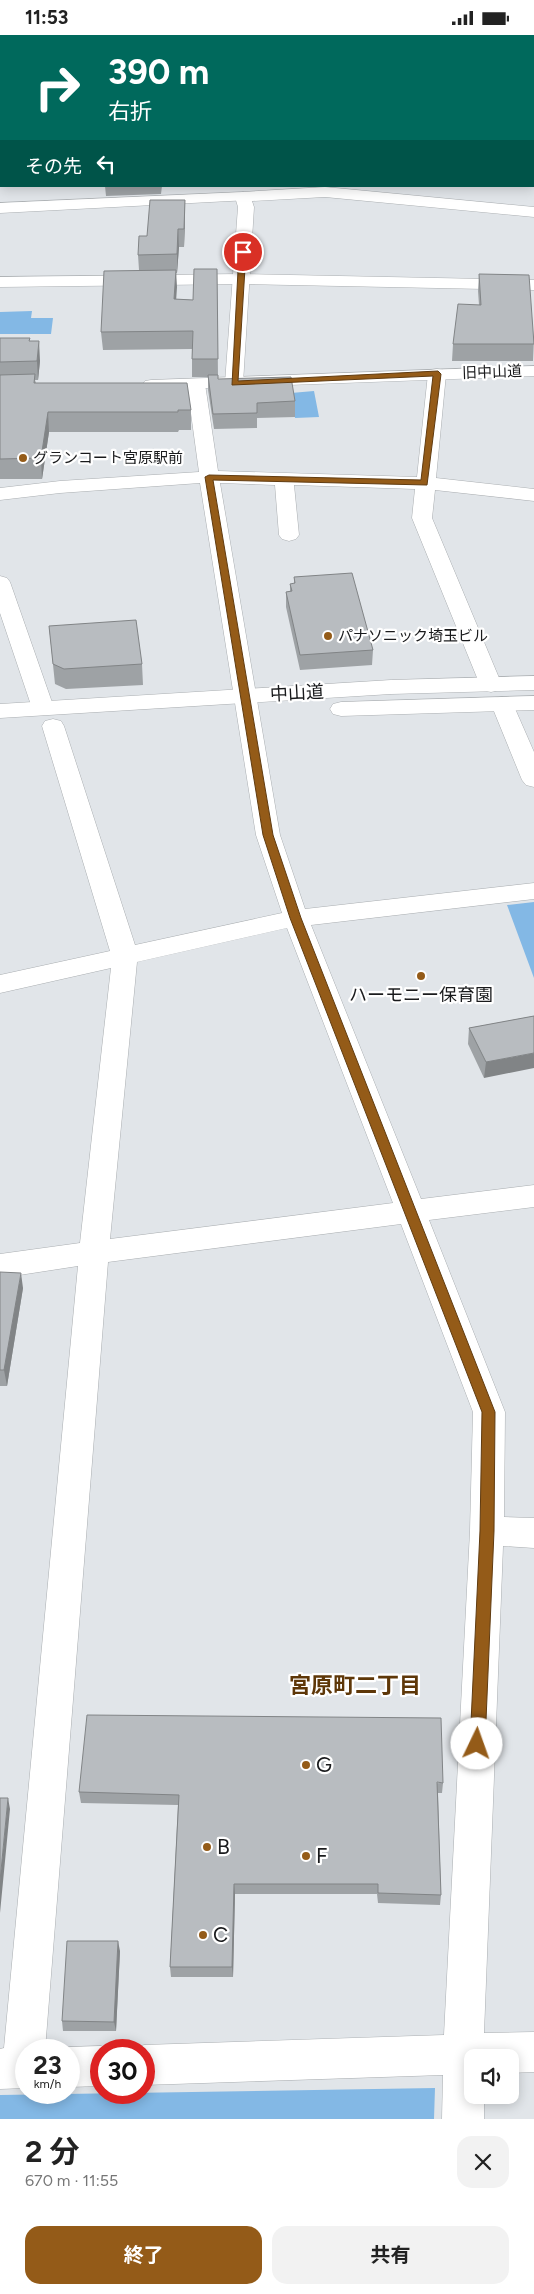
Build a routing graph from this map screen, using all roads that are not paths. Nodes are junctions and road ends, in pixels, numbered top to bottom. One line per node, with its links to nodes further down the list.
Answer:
1 (238, 192): 2 (main road); 3 (main road); 4 (main road)
2 (0, 208)
3 (534, 212)
4 (240, 279): 5 (main road); 6 (main road); 9 (main road)
5 (0, 282)
6 (534, 285)
7 (534, 371): 8 (main road, 旧中山道)
8 (438, 374): 9 (main road, 旧中山道); 14 (main road)
9 (234, 383): 10 (main road, 旧中山道)
10 (196, 384): 11 (main road, 旧中山道); 12 (main road)
11 (138, 385)
12 (209, 477): 13 (main road); 15 (main road); 22 (main road)
13 (284, 479): 14 (main road); 17 (main road)
14 (424, 483): 16 (main road); 20 (main road)
15 (0, 494)
16 (534, 495)
17 (289, 535)
18 (0, 582): 24 (main road)
19 (534, 683): 20 (main road, 中山道)
20 (496, 694): 21 (main road, 中山道); 22 (main road, 中山道); 26 (main road)
21 (534, 703)
22 (247, 704): 24 (main road, 中山道); 28 (main road)
23 (0, 711): 24 (main road, 中山道)
24 (48, 717): 25 (main road, 中山道); 29 (main road)
25 (0, 730)
26 (534, 780)
27 (534, 891): 28 (main road)
28 (296, 918): 29 (main road); 32 (main road)
29 (125, 956): 30 (main road); 33 (main road)
30 (0, 984)
31 (534, 1196): 32 (main road)
32 (411, 1211): 33 (main road); 35 (main road)
33 (94, 1252): 34 (main road); 37 (main road)
34 (0, 1266)
35 (487, 1531): 36 (main road); 39 (main road)
36 (534, 1533)
37 (19, 2039)
38 (534, 2053): 39 (main road)
39 (463, 2055): 40 (main road); 41 (main road)
40 (155, 2065)
41 (463, 2119)

